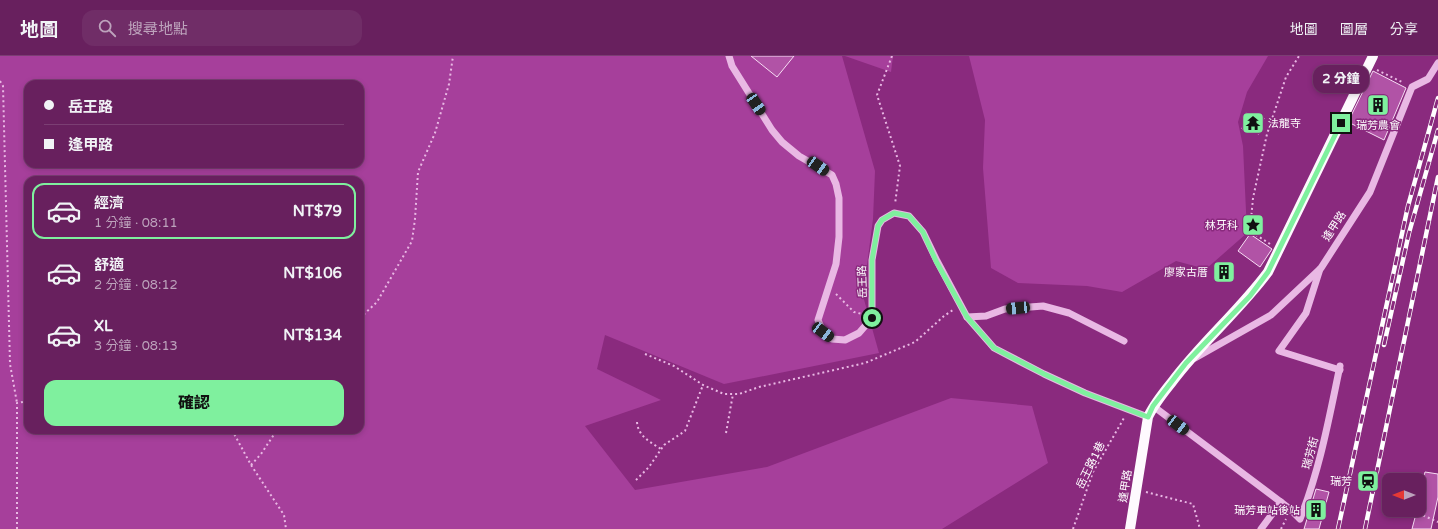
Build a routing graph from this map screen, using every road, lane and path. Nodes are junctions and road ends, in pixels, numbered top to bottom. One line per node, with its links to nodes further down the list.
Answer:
1 (453, 56): 15 (path)
2 (729, 56): 13 (street)
3 (892, 56): 10 (path)
4 (1299, 56): 11 (path)
5 (1373, 56): 7 (main road, 逢甲路)
6 (1438, 62): 9 (street)
7 (1369, 66): 9 (path); 11 (main road, 逢甲路)
8 (0, 81): 24 (path)
9 (1412, 87): 12 (street, 逢甲路)
10 (894, 213): 14 (street); 17 (street, 岳王路)
11 (1278, 251): 20 (main road, 逢甲路)
12 (1321, 268): 20 (street, 逢甲路); 36 (street, 瑞芳街)
13 (826, 295): 17 (path); 17 (street)
14 (960, 305): 16 (street); 22 (path)
15 (364, 314)
16 (967, 317): 18 (street); 26 (street)
17 (872, 318)
18 (1124, 341)
19 (645, 354): 21 (path)
20 (1186, 363): 25 (main road, 逢甲路)
21 (703, 385): 22 (path); 32 (path)
22 (733, 394): 29 (path)
23 (24, 402): 24 (path)
24 (17, 403): 40 (path)
25 (1153, 406): 27 (main road, 逢甲路); 36 (street, 瑞芳街)
26 (1129, 411): 27 (street); 42 (path, 岳王路1巷)
27 (1148, 417): 35 (main road, 逢甲路)
28 (637, 422): 32 (path)
29 (726, 433)
30 (234, 434): 33 (path)
31 (274, 434): 33 (path)
32 (661, 449): 34 (path)
33 (251, 465): 41 (path)
34 (636, 480)
35 (1136, 489): 43 (main road, 逢甲路); 44 (path)
36 (1281, 502): 45 (street)
37 (1426, 517): 39 (path)
38 (1286, 519): 46 (path)
39 (1438, 522)
40 (17, 529)
41 (286, 529)
42 (1072, 529)
43 (1130, 529)
44 (1200, 529)
45 (1261, 529)
46 (1281, 529)

